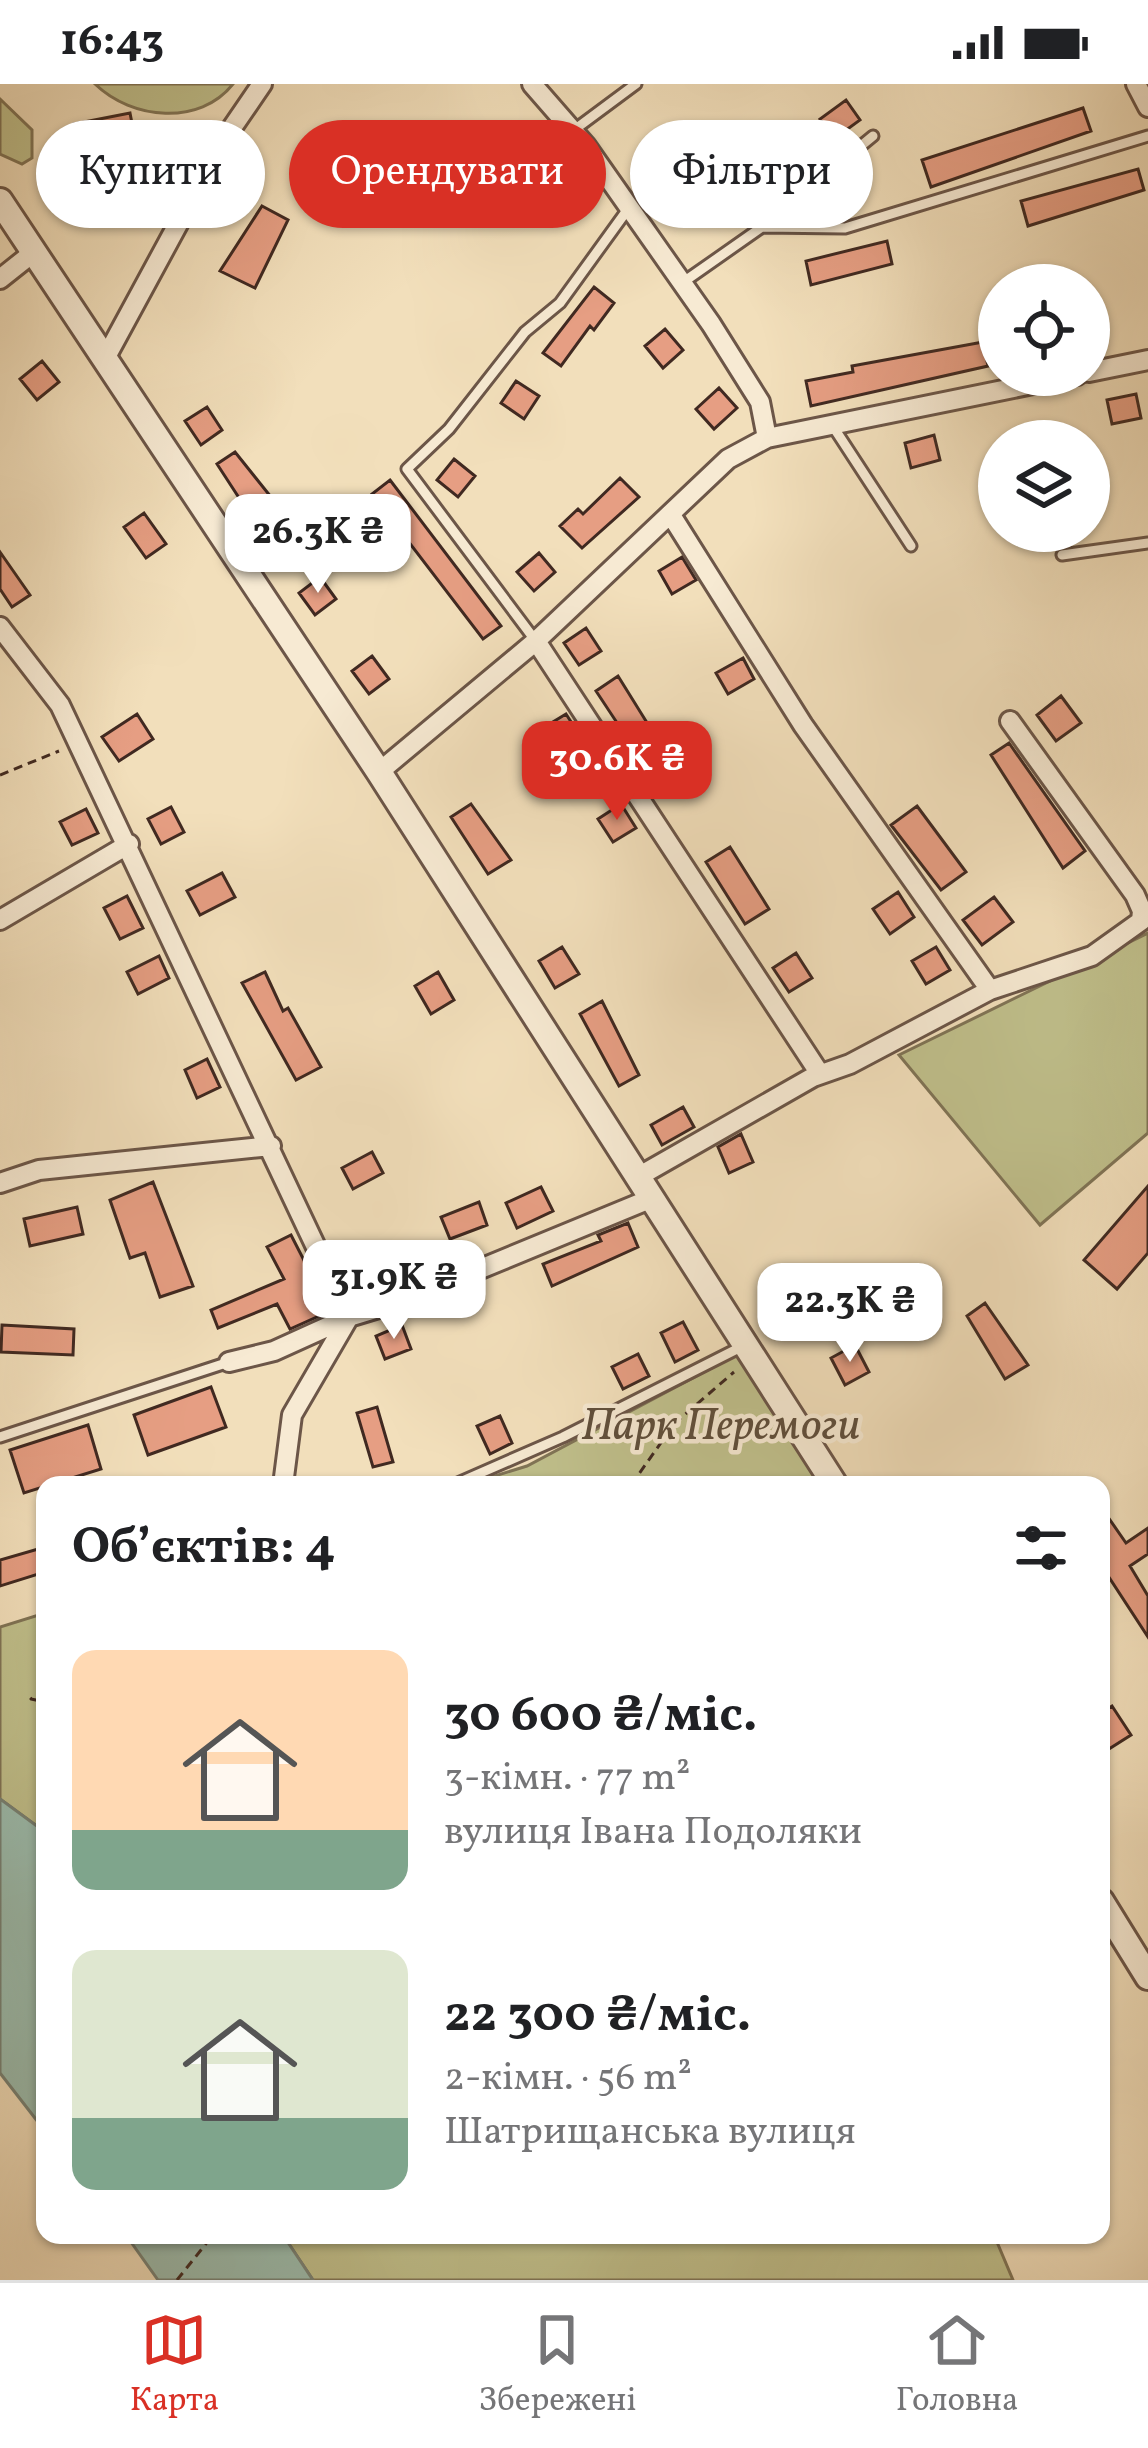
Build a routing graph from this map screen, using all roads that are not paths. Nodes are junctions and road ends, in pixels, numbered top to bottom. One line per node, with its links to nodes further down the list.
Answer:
1 (262, 84): 19 (street)
2 (532, 84): 6 (street)
3 (636, 84): 7 (lane)
4 (1136, 84): 5 (street)
5 (1148, 107)
6 (565, 120)
7 (587, 120)
8 (1148, 136): 12 (lane)
9 (606, 177): 11 (street)
10 (0, 201): 16 (street)
11 (628, 209): 18 (street); 30 (lane)
12 (873, 219)
13 (761, 228): 18 (lane)
14 (787, 228): 15 (lane)
15 (843, 228)
16 (34, 252): 17 (street); 19 (street)
17 (0, 279)
18 (682, 283): 24 (street)
19 (106, 357): 32 (street)
20 (1148, 360): 21 (street)
21 (1110, 368)
22 (981, 396): 23 (street)
23 (834, 428): 24 (street); 27 (lane)
24 (767, 438): 25 (street)
25 (671, 515): 30 (street); 35 (street)
26 (1148, 543): 28 (lane)
27 (911, 546)
28 (1062, 555)
29 (0, 627): 33 (street)
30 (536, 641): 32 (street); 36 (street)
31 (1010, 721): 35 (street)
32 (379, 772): 39 (street)
33 (129, 844): 34 (street); 37 (street)
34 (0, 920)
35 (990, 990): 36 (street)
36 (820, 1074): 39 (street)
37 (271, 1146): 38 (street); 40 (street)
38 (0, 1183)
39 (643, 1189): 40 (street); 41 (street)
40 (350, 1316): 42 (street); 44 (street)
41 (749, 1352): 45 (lane); 46 (street)
42 (229, 1362): 43 (lane)
43 (0, 1437)
44 (284, 1476)
45 (475, 1476)
46 (830, 1476)
47 (1110, 1915): 48 (street)
48 (1148, 1977)

